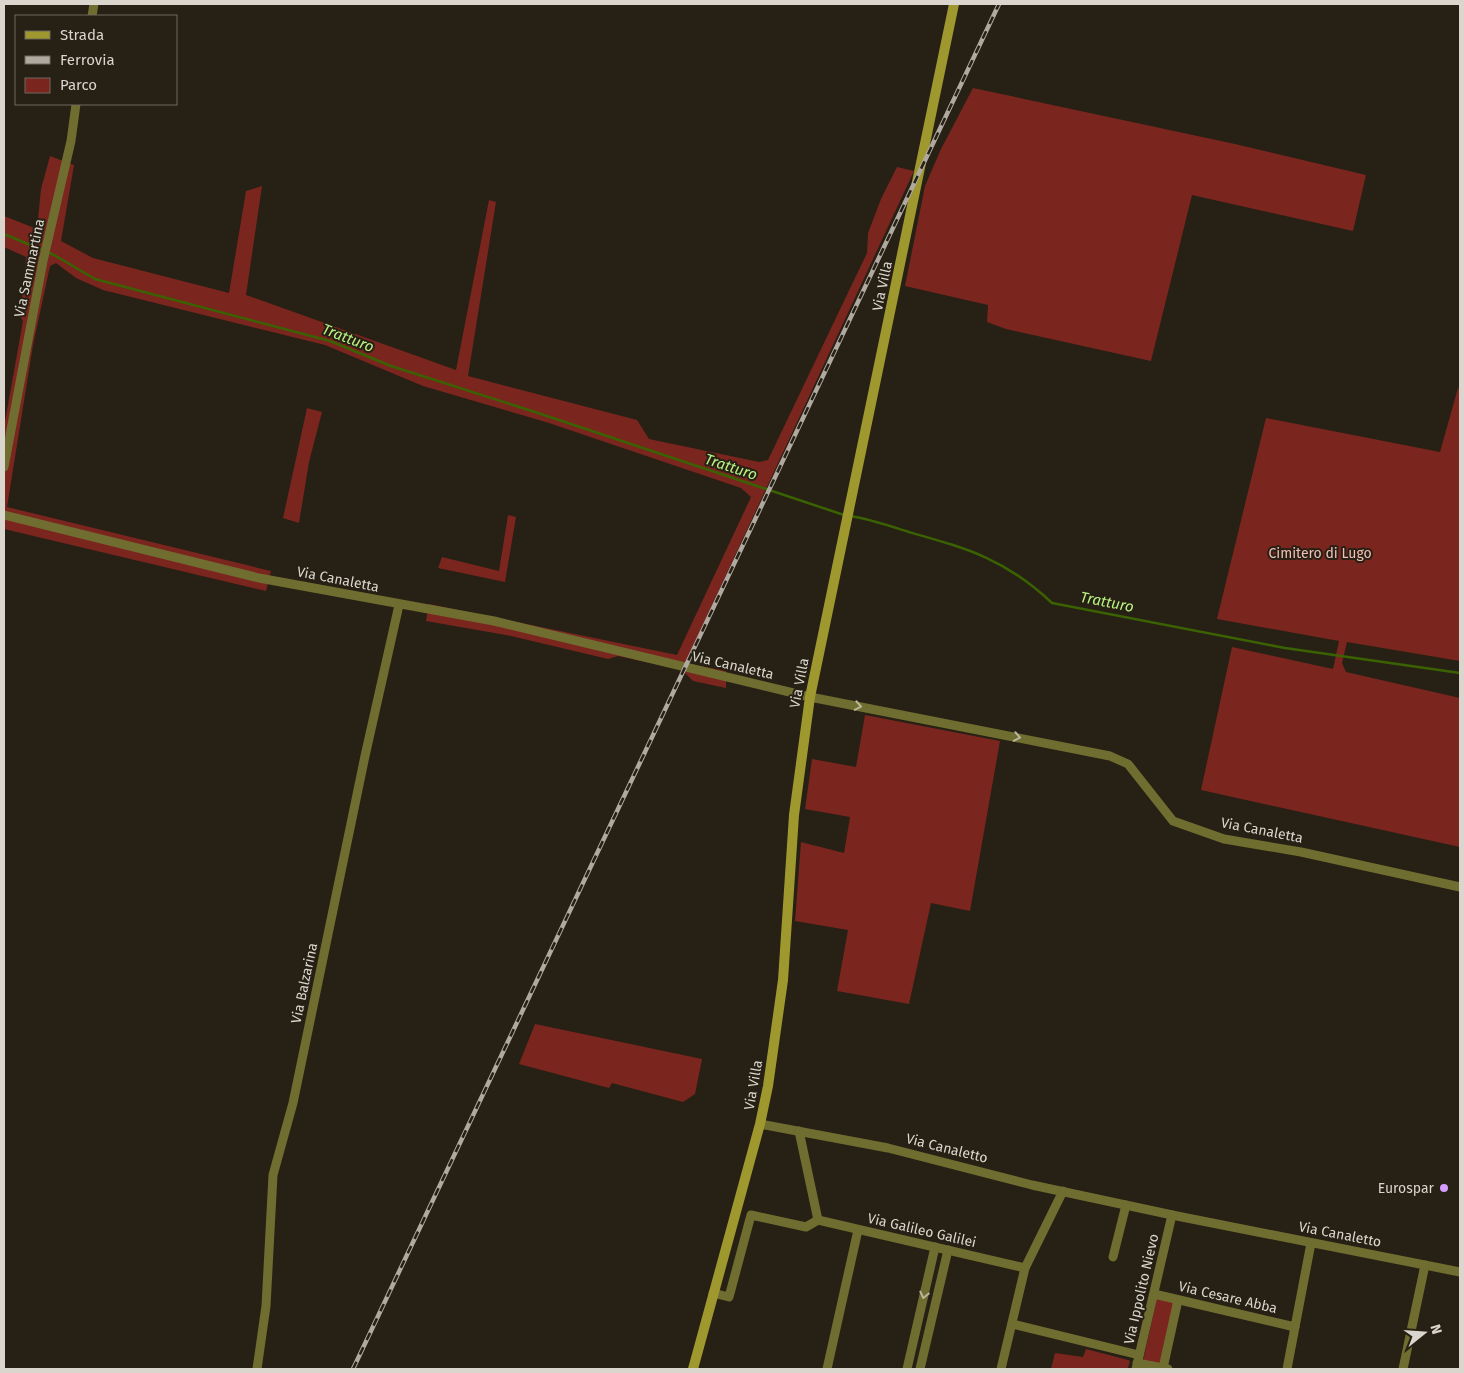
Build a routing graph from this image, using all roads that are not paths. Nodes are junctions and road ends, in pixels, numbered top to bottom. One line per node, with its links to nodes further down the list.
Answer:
1 (954, 4): 6 (street, Via Villa)
2 (76, 105): 3 (street, Via Sammartina)
3 (4, 467)
4 (4, 515): 5 (street, Via Canaletta)
5 (400, 605): 6 (street, Via Canaletta); 28 (street, Via Balzarina)
6 (810, 697): 7 (street, Via Canaletta, one-way to 7); 8 (street, Via Villa)
7 (1460, 887)
8 (760, 1124): 9 (street, Via Canaletto); 22 (street, Via Villa)
9 (799, 1131): 10 (street, Via Canaletto); 13 (street)
10 (1063, 1191): 11 (street, Via Canaletto); 20 (street)
11 (1126, 1205): 12 (street, Via Canaletto); 18 (street)
12 (1172, 1215): 15 (street, Via Canaletto); 23 (street, Via Ippolito Nievo)
13 (818, 1220): 14 (street, Via Galileo Galilei); 22 (street)
14 (858, 1230): 16 (street, Via Galileo Galilei); 30 (street)
15 (1311, 1243): 19 (street, Via Canaletto); 26 (street)
16 (935, 1247): 17 (street, Via Galileo Galilei); 31 (street, one-way to 31)
17 (948, 1250): 20 (street, Via Galileo Galilei); 32 (street)
18 (1112, 1257)
19 (1425, 1265): 21 (street, Via Canaletto); 36 (street)
20 (1025, 1268): 25 (street)
21 (1460, 1272)
22 (713, 1293): 29 (street, Via Villa)
23 (1154, 1294): 24 (street, Via Cesare Abba); 27 (street, Via Ippolito Nievo)
24 (1178, 1300): 26 (street, Via Cesare Abba); 34 (street)
25 (1012, 1324): 27 (street); 33 (street)
26 (1295, 1326): 35 (street)
27 (1137, 1362): 34 (street)
28 (257, 1369)
29 (693, 1369)
30 (827, 1369)
31 (907, 1369)
32 (920, 1369)
33 (1001, 1369)
34 (1165, 1369)
35 (1287, 1369)
36 (1402, 1369)

